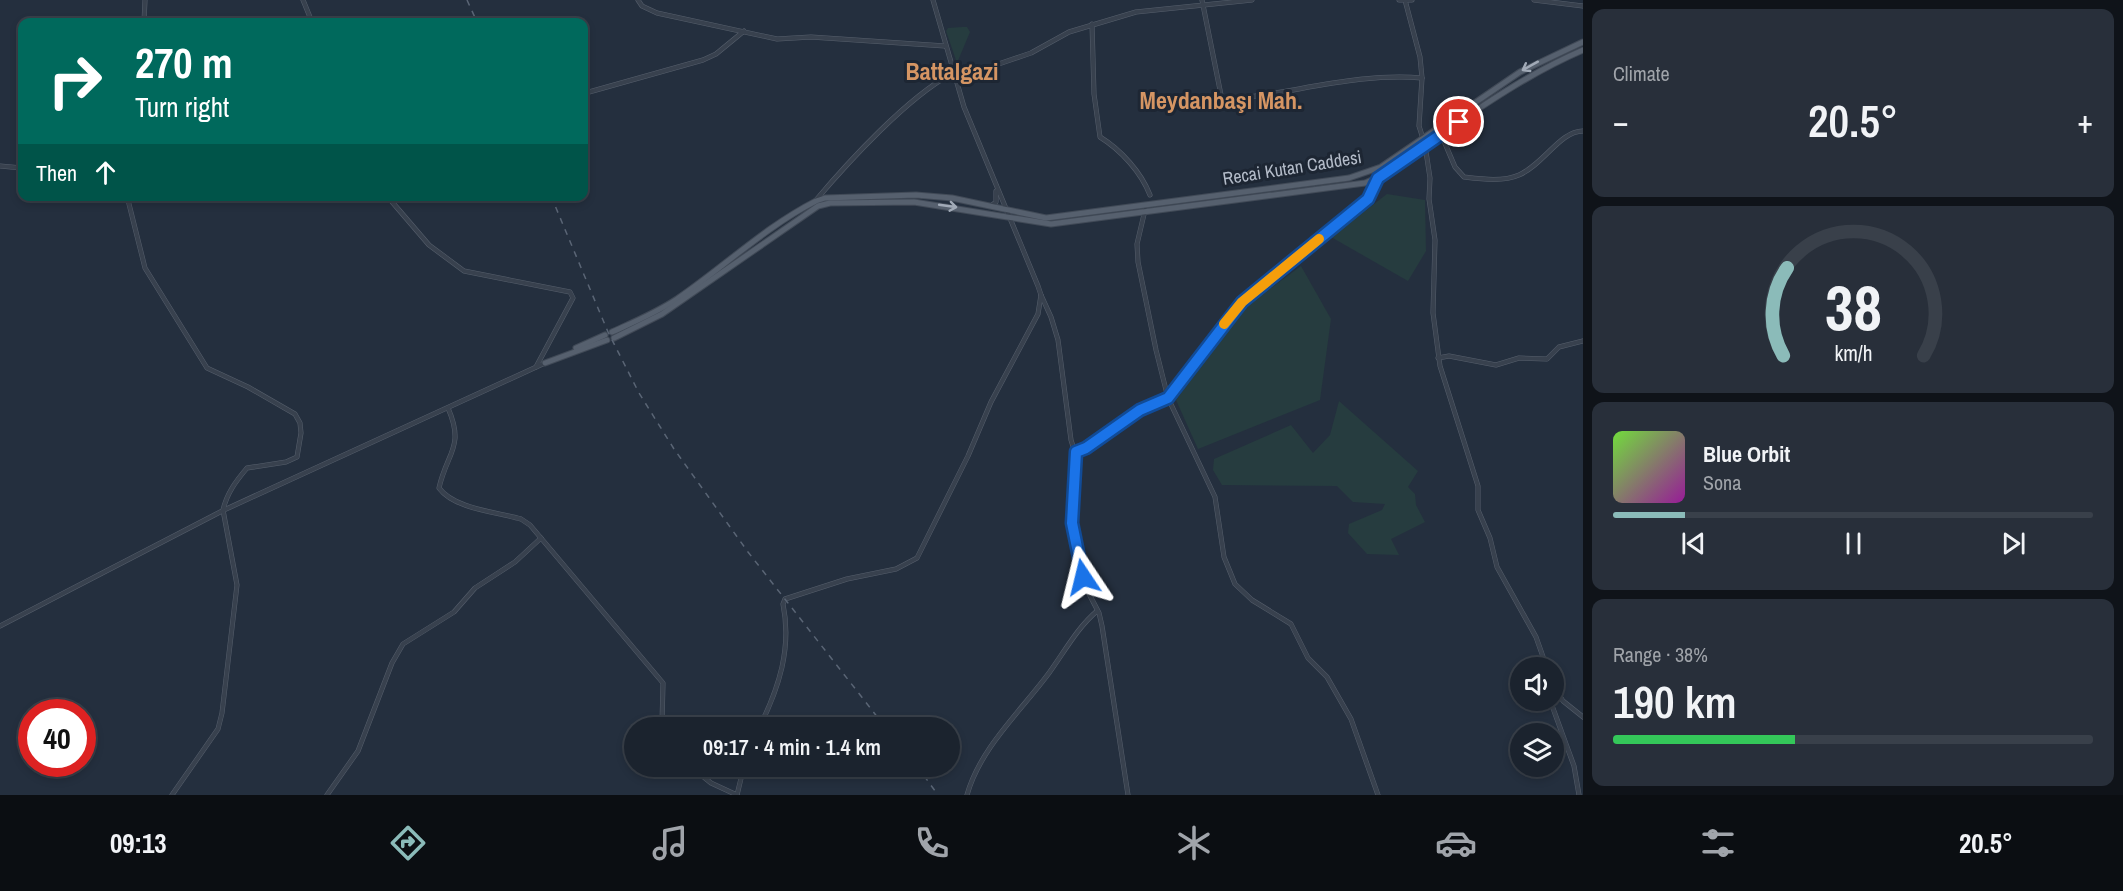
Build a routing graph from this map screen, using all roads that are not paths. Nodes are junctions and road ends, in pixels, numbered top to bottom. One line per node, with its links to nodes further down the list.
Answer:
1 (145, 0): 12 (street)
2 (303, 0): 13 (street)
3 (638, 0): 15 (street)
4 (933, 0): 17 (street)
5 (1252, 0): 10 (street)
6 (1399, 0): 7 (street)
7 (1405, 0): 8 (street); 20 (street)
8 (1412, 0)
9 (1534, 0): 11 (street)
10 (1203, 2): 14 (street); 20 (street)
11 (1583, 6)
12 (144, 18)
13 (310, 18)
14 (1092, 24): 19 (street); 30 (street)
15 (745, 31): 17 (street); 21 (street)
16 (1583, 42): 24 (main road, Recai Kutan Caddesi, one-way to 24)
17 (945, 46): 19 (street)
18 (1583, 50): 23 (main road, Recai Kutan Caddesi)
19 (953, 68): 29 (street); 33 (street)
20 (1422, 78): 24 (street)
21 (588, 93)
22 (1583, 131): 23 (street)
23 (1441, 134): 25 (main road, Recai Kutan Caddesi)
24 (1421, 138): 25 (street); 30 (main road, Recai Kutan Caddesi)
25 (1425, 145): 28 (main road, Recai Kutan Caddesi); 42 (street)
26 (0, 166): 27 (street)
27 (18, 168)
28 (1378, 178): 36 (main road, Recai Kutan Caddesi); 45 (street)
29 (996, 190): 34 (street); 35 (street)
30 (1149, 199): 35 (main road, Recai Kutan Caddesi); 36 (street)
31 (128, 201): 48 (street)
32 (391, 201): 44 (street)
33 (817, 203): 34 (main road, Recai Kutan Caddesi); 37 (main road, Recai Kutan Caddesi, one-way to 37); 39 (main road)
34 (992, 205): 35 (main road, Recai Kutan Caddesi)
35 (1008, 208): 37 (street)
36 (1145, 210): 37 (main road, Recai Kutan Caddesi); 45 (street)
37 (1010, 217): 38 (street)
38 (1041, 295): 47 (street); 56 (street)
39 (613, 335)
40 (606, 338): 43 (main road)
41 (1583, 341): 42 (street)
42 (1438, 358): 52 (street)
43 (545, 363): 44 (street)
44 (535, 367): 46 (street)
45 (1168, 398): 47 (street); 65 (street)
46 (448, 408): 48 (street); 49 (street)
47 (1076, 452): 50 (street)
48 (223, 510): 51 (street); 60 (street)
49 (541, 538): 55 (street); 61 (street)
50 (1097, 610): 63 (street); 64 (street)
51 (0, 626)
52 (1543, 657)
53 (1564, 702): 57 (street)
54 (1554, 711): 66 (street)
55 (662, 717)
56 (764, 717)
57 (1583, 717)
58 (704, 777): 62 (street)
59 (741, 777): 62 (street)
60 (172, 795)
61 (327, 795)
62 (737, 795)
63 (967, 795)
64 (1128, 795)
65 (1378, 795)
66 (1579, 795)

